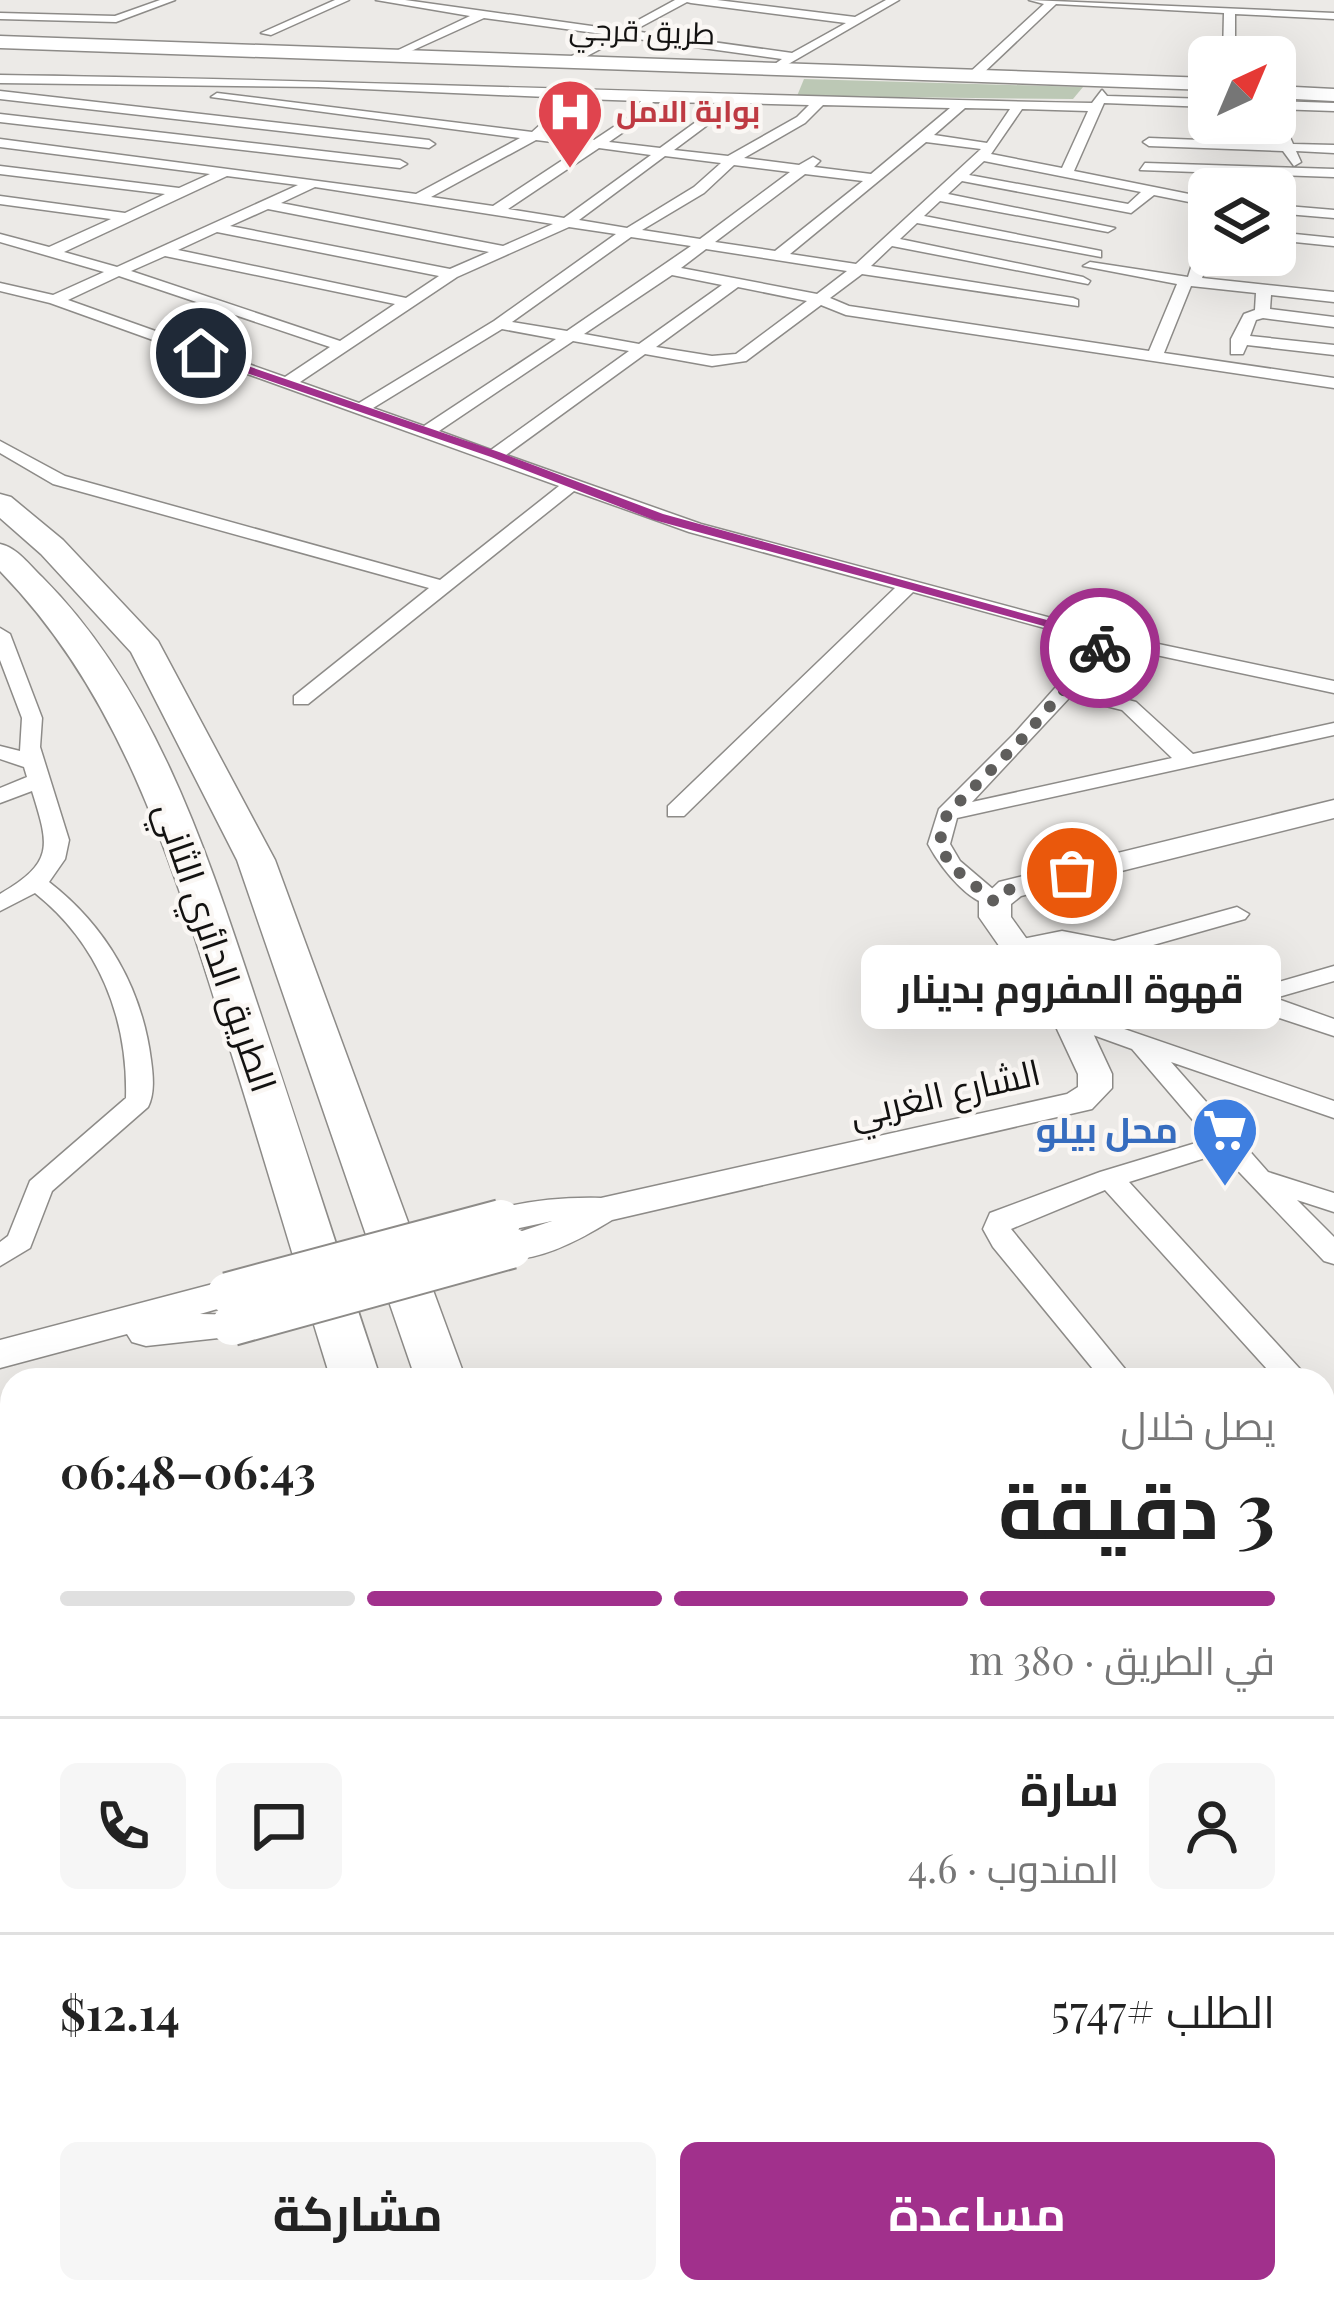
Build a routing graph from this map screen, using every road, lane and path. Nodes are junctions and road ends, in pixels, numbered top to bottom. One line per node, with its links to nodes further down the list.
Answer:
1 (170, 0): 11 (street)
2 (344, 0): 14 (street)
3 (381, 0): 10 (street)
4 (513, 0): 10 (street)
5 (687, 0): 13 (street); 15 (street)
6 (895, 0): 13 (street)
7 (1034, 0): 8 (street)
8 (1053, 1): 9 (street); 22 (street)
9 (1230, 12): 12 (street); 16 (street)
10 (483, 14): 15 (street); 18 (street)
11 (0, 16)
12 (1334, 16)
13 (857, 21): 20 (street)
14 (267, 33)
15 (626, 34): 19 (street); 20 (street)
16 (1229, 36)
17 (0, 46): 18 (highway, طريق قرجي); 21 (highway, طريق قرجي)
18 (398, 54): 19 (highway, طريق قرجي)
19 (574, 59): 20 (highway, طريق قرجي)
20 (785, 62): 22 (highway, طريق قرجي)
21 (550, 65): 28 (street); 34 (highway, طريق قرجي)
22 (973, 76): 27 (highway, طريق قرجي)
23 (0, 79): 24 (street)
24 (62, 80): 25 (street); 37 (street)
25 (88, 80): 26 (street); 42 (street)
26 (315, 85): 28 (street); 42 (street)
27 (1188, 86)
28 (516, 89): 33 (street)
29 (1188, 89): 34 (highway, طريق قرجي)
30 (1296, 91): 31 (highway)
31 (1334, 92)
32 (0, 95): 37 (street)
33 (580, 96): 35 (street); 52 (street)
34 (1100, 97): 39 (street); 43 (street); 74 (street)
35 (650, 98): 36 (street); 54 (street)
36 (734, 100): 40 (street); 61 (street)
37 (50, 101): 48 (street); 51 (street)
38 (886, 102): 40 (street); 41 (street); 50 (street)
39 (1188, 102)
40 (818, 103): 65 (street)
41 (962, 104): 43 (street); 53 (street)
42 (289, 105): 49 (street); 51 (street)
43 (1019, 105): 63 (street)
44 (1296, 106): 45 (street)
45 (1334, 107)
46 (468, 115): 49 (street)
47 (0, 118): 48 (street)
48 (34, 122): 55 (street); 57 (street)
49 (452, 124): 52 (street); 58 (street)
50 (860, 124)
51 (261, 125): 57 (street); 58 (street)
52 (538, 134): 54 (street); 86 (street)
53 (925, 138): 63 (street); 78 (street)
54 (598, 141): 61 (street); 90 (street)
55 (0, 142): 67 (street)
56 (1149, 142): 60 (street)
57 (229, 144): 66 (street); 67 (street)
58 (429, 144): 66 (street)
59 (1289, 144): 60 (street)
60 (1292, 148): 62 (street); 70 (street)
61 (666, 149): 65 (street); 94 (street)
62 (1334, 149)
63 (986, 152): 74 (street); 77 (street)
64 (820, 154): 71 (street)
65 (733, 159): 71 (street); 97 (street)
66 (400, 164): 80 (street)
67 (195, 167): 73 (street)
68 (1145, 167): 69 (street)
69 (1188, 168)
70 (1295, 168)
71 (804, 169): 78 (street); 102 (street)
72 (0, 170): 82 (street)
73 (227, 171): 79 (street); 82 (street)
74 (1067, 172): 81 (street)
75 (1296, 172): 76 (street)
76 (1334, 173)
77 (960, 177): 83 (street); 88 (street)
78 (872, 178): 106 (street)
79 (314, 183): 80 (street); 87 (street)
80 (345, 187): 86 (street)
81 (1152, 190): 84 (street); 88 (street)
82 (183, 192): 92 (street)
83 (939, 197): 93 (street); 96 (street)
84 (1188, 198)
85 (0, 200): 92 (street)
86 (415, 200): 90 (street)
87 (266, 204): 95 (street); 103 (street)
88 (1118, 207): 96 (street)
89 (1296, 211): 91 (street)
90 (492, 213): 94 (street)
91 (1334, 214)
92 (126, 217): 104 (street)
93 (913, 218): 100 (street); 107 (street)
94 (563, 224): 97 (street); 103 (street)
95 (214, 227): 105 (street); 111 (street)
96 (1108, 228): 107 (street)
97 (626, 234): 102 (street); 124 (street)
98 (0, 238): 104 (street)
99 (1296, 238): 101 (street)
100 (888, 241): 107 (street); 109 (street)
101 (1334, 242)
102 (701, 246): 106 (street); 108 (street)
103 (500, 250): 111 (street)
104 (53, 251): 110 (street)
105 (164, 251): 110 (street); 120 (street)
106 (777, 257): 109 (street)
107 (1089, 267): 113 (street); 121 (street)
108 (669, 270): 114 (street); 125 (street)
109 (857, 271): 118 (street); 121 (street)
110 (120, 272): 119 (street); 128 (street)
111 (452, 274): 120 (street)
112 (1194, 276): 113 (street)
113 (1189, 281): 116 (street); 131 (street)
114 (734, 283): 118 (street); 129 (street)
115 (0, 287): 119 (street)
116 (1264, 290): 117 (street); 122 (street)
117 (1334, 297)
118 (818, 298): 127 (street); 129 (street)
119 (55, 301): 134 (street)
120 (410, 303): 128 (street)
121 (1072, 303): 127 (street)
122 (1262, 313): 123 (street); 126 (street)
123 (1334, 322)
124 (499, 324): 125 (street); 135 (street)
125 (573, 336): 129 (street); 136 (street)
126 (1239, 339): 130 (street); 132 (street)
127 (1053, 344): 131 (street)
128 (344, 347): 134 (street)
129 (645, 350): 138 (street)
130 (1334, 350)
131 (1153, 358): 132 (street)
132 (1233, 370): 133 (street)
133 (1334, 383)
134 (285, 384): 135 (street)
135 (360, 409): 136 (street)
136 (428, 431): 138 (street)
137 (0, 446): 142 (street)
138 (495, 454): 139 (street)
139 (572, 484): 142 (street); 143 (street)
140 (0, 503): 177 (highway, الطريق الدائري الثاني)
141 (0, 553): 176 (highway, الطريق الدائري الثاني)
142 (442, 586): 148 (street)
143 (906, 588): 145 (street); 155 (street)
144 (0, 634): 152 (street)
145 (1108, 639): 146 (street); 147 (street)
146 (1334, 687)
147 (1064, 689): 151 (street); 156 (street)
148 (301, 700)
149 (1334, 729): 151 (street)
150 (0, 752): 152 (street)
151 (1190, 762): 156 (street)
152 (37, 771): 153 (street); 157 (street)
153 (0, 796)
154 (1334, 809): 158 (street)
155 (676, 811)
156 (947, 814): 158 (street)
157 (36, 883): 159 (street); 174 (street)
158 (995, 902): 161 (street, الشارع الغربي)
159 (0, 904)
160 (1238, 914): 162 (street)
161 (1017, 947): 162 (street); 165 (street, الشارع الغربي)
162 (1114, 948): 164 (street)
163 (1334, 973): 164 (street)
164 (1246, 999): 166 (street)
165 (1066, 1017): 167 (street); 175 (street, الشارع الغربي, bridge)
166 (1334, 1028)
167 (1141, 1043): 168 (street); 169 (street)
168 (1334, 1110)
169 (1225, 1143): 170 (street); 171 (street)
170 (1110, 1178): 178 (street); 179 (street)
171 (1258, 1178): 172 (street); 173 (street)
172 (1334, 1203)
173 (1334, 1253)
174 (0, 1256)
175 (0, 1354)
176 (352, 1368)
177 (437, 1368)
178 (1109, 1368)
179 (1284, 1368)

